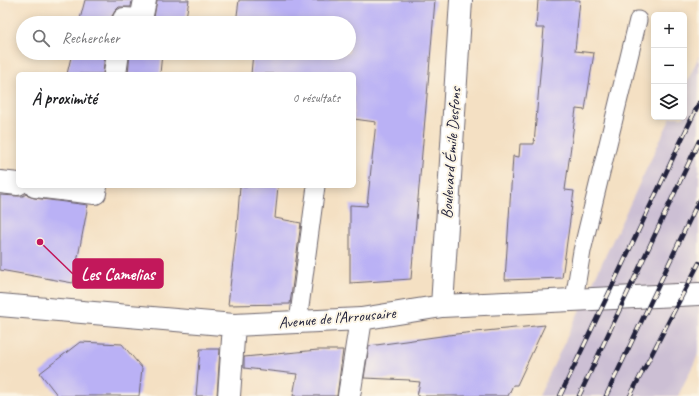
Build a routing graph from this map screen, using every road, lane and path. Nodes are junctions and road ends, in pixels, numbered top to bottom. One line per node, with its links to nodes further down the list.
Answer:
1 (145, 0): 3 (street)
2 (461, 0): 15 (street, Boulevard Émile Desfons)
3 (142, 16)
4 (638, 20): 13 (lane)
5 (117, 60): 6 (street)
6 (115, 72)
7 (0, 182): 8 (street)
8 (16, 184)
9 (50, 188): 10 (street)
10 (96, 188)
11 (316, 188): 17 (lane)
12 (699, 294): 13 (street, Avenue de l'Arrousaire)
13 (574, 300): 15 (street, Avenue de l'Arrousaire)
14 (0, 305): 18 (street, Avenue de l'Arrousaire)
15 (442, 306): 16 (street, Avenue de l'Arrousaire)
16 (361, 319): 17 (street, Avenue de l'Arrousaire); 20 (street)
17 (298, 322): 18 (street, Avenue de l'Arrousaire)
18 (234, 326): 19 (street)
19 (228, 396)
20 (349, 396)

